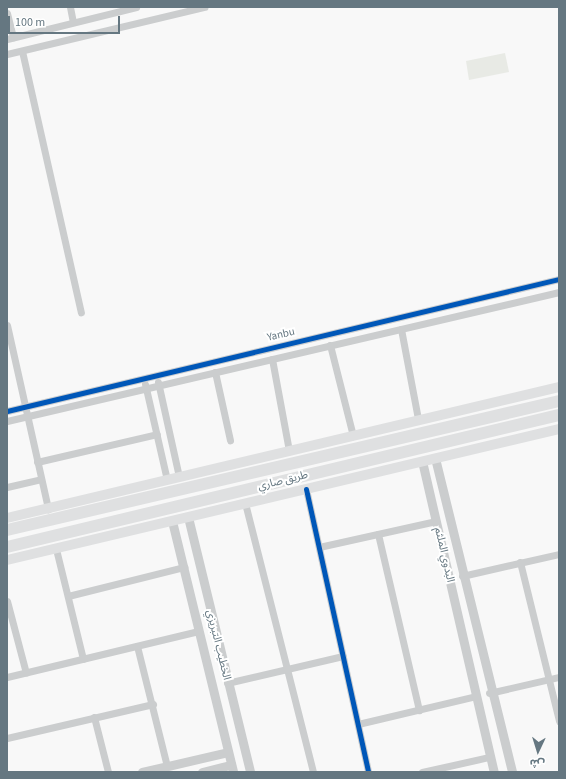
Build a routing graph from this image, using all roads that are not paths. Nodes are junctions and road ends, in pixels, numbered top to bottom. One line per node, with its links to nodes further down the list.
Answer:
1 (70, 7): 5 (street)
2 (136, 7): 5 (street)
3 (204, 7): 7 (street)
4 (7, 13): 6 (street)
5 (73, 22): 6 (street)
6 (10, 38)
7 (22, 51): 8 (street); 11 (street)
8 (7, 54)
9 (559, 279): 17 (street, Yanbu)
10 (559, 292): 13 (street, Yanbu)
11 (81, 312)
12 (7, 325): 23 (street)
13 (401, 329): 14 (street, Yanbu); 27 (street)
14 (330, 345): 15 (street, Yanbu); 31 (street)
15 (272, 359): 16 (street, Yanbu); 33 (street)
16 (215, 372): 19 (street, Yanbu); 32 (street)
17 (156, 375): 18 (street, Yanbu); 19 (street)
18 (144, 378): 21 (street); 23 (street, Yanbu)
19 (159, 386): 21 (street, Yanbu); 37 (street)
20 (559, 387): 27 (main road)
21 (146, 389): 26 (street, Yanbu); 30 (street)
22 (559, 401): 48 (main road, طريق صاري)
23 (25, 407): 24 (street, Yanbu); 26 (street)
24 (7, 411)
25 (559, 415): 50 (main road, طريق صاري)
26 (27, 417): 28 (street, Yanbu); 36 (street)
27 (418, 419): 31 (main road)
28 (7, 421)
29 (559, 429): 34 (main road)
30 (157, 434): 36 (street); 39 (street)
31 (353, 436): 33 (main road)
32 (230, 440)
33 (289, 451): 37 (main road)
34 (435, 458): 35 (main road); 57 (street, البدوي الملثم)
35 (422, 461): 41 (main road); 47 (street, البدوي الملثم)
36 (37, 462): 38 (street)
37 (179, 478): 39 (main road)
38 (41, 479): 40 (street); 43 (street)
39 (167, 480): 43 (main road)
40 (7, 487)
41 (306, 489): 42 (main road); 51 (street)
42 (245, 503): 44 (main road); 66 (street)
43 (48, 509): 45 (main road)
44 (188, 517): 46 (main road); 71 (street, الخطيب التبريزي)
45 (7, 518)
46 (172, 521): 52 (main road); 56 (street, الخطيب التبريزي)
47 (436, 521): 49 (street); 63 (street, البدوي الملثم)
48 (7, 530)
49 (378, 534): 51 (street); 75 (street)
50 (7, 547)
51 (319, 547): 64 (street)
52 (56, 549): 54 (main road); 58 (street)
53 (559, 554): 55 (street)
54 (7, 560)
55 (520, 562): 57 (street); 70 (street)
56 (184, 567): 58 (street); 60 (street, الخطيب التبريزي)
57 (462, 576): 61 (street, البدوي الملثم)
58 (68, 596): 65 (street)
59 (7, 601): 67 (street)
60 (199, 631): 62 (street); 80 (street, الخطيب التبريزي)
61 (478, 645): 63 (street); 72 (street, البدوي الملثم)
62 (137, 646): 65 (street); 74 (street)
63 (465, 649): 73 (street, البدوي الملثم)
64 (343, 656): 66 (street); 78 (street)
65 (83, 659): 67 (street)
66 (287, 669): 71 (street); 88 (street)
67 (26, 673): 68 (street)
68 (7, 677)
69 (559, 677): 70 (street)
70 (547, 680): 72 (street); 77 (street)
71 (227, 683): 87 (street, الخطيب التبريزي)
72 (490, 693): 92 (street, البدوي الملثم)
73 (476, 696): 75 (street); 81 (street, البدوي الملثم)
74 (153, 704): 76 (street); 82 (street)
75 (419, 710): 78 (street)
76 (94, 717): 79 (street); 84 (street)
77 (559, 721)
78 (358, 724): 89 (street)
79 (7, 738)
80 (228, 752): 82 (street); 83 (street, الخطيب التبريزي)
81 (489, 757): 90 (street); 91 (street, البدوي الملثم)
82 (167, 766): 85 (street)
83 (232, 769): 86 (street)
84 (108, 772)
85 (142, 772)
86 (202, 772)
87 (250, 772)
88 (313, 772)
89 (368, 772)
90 (422, 772)
91 (494, 772)
92 (512, 772)

